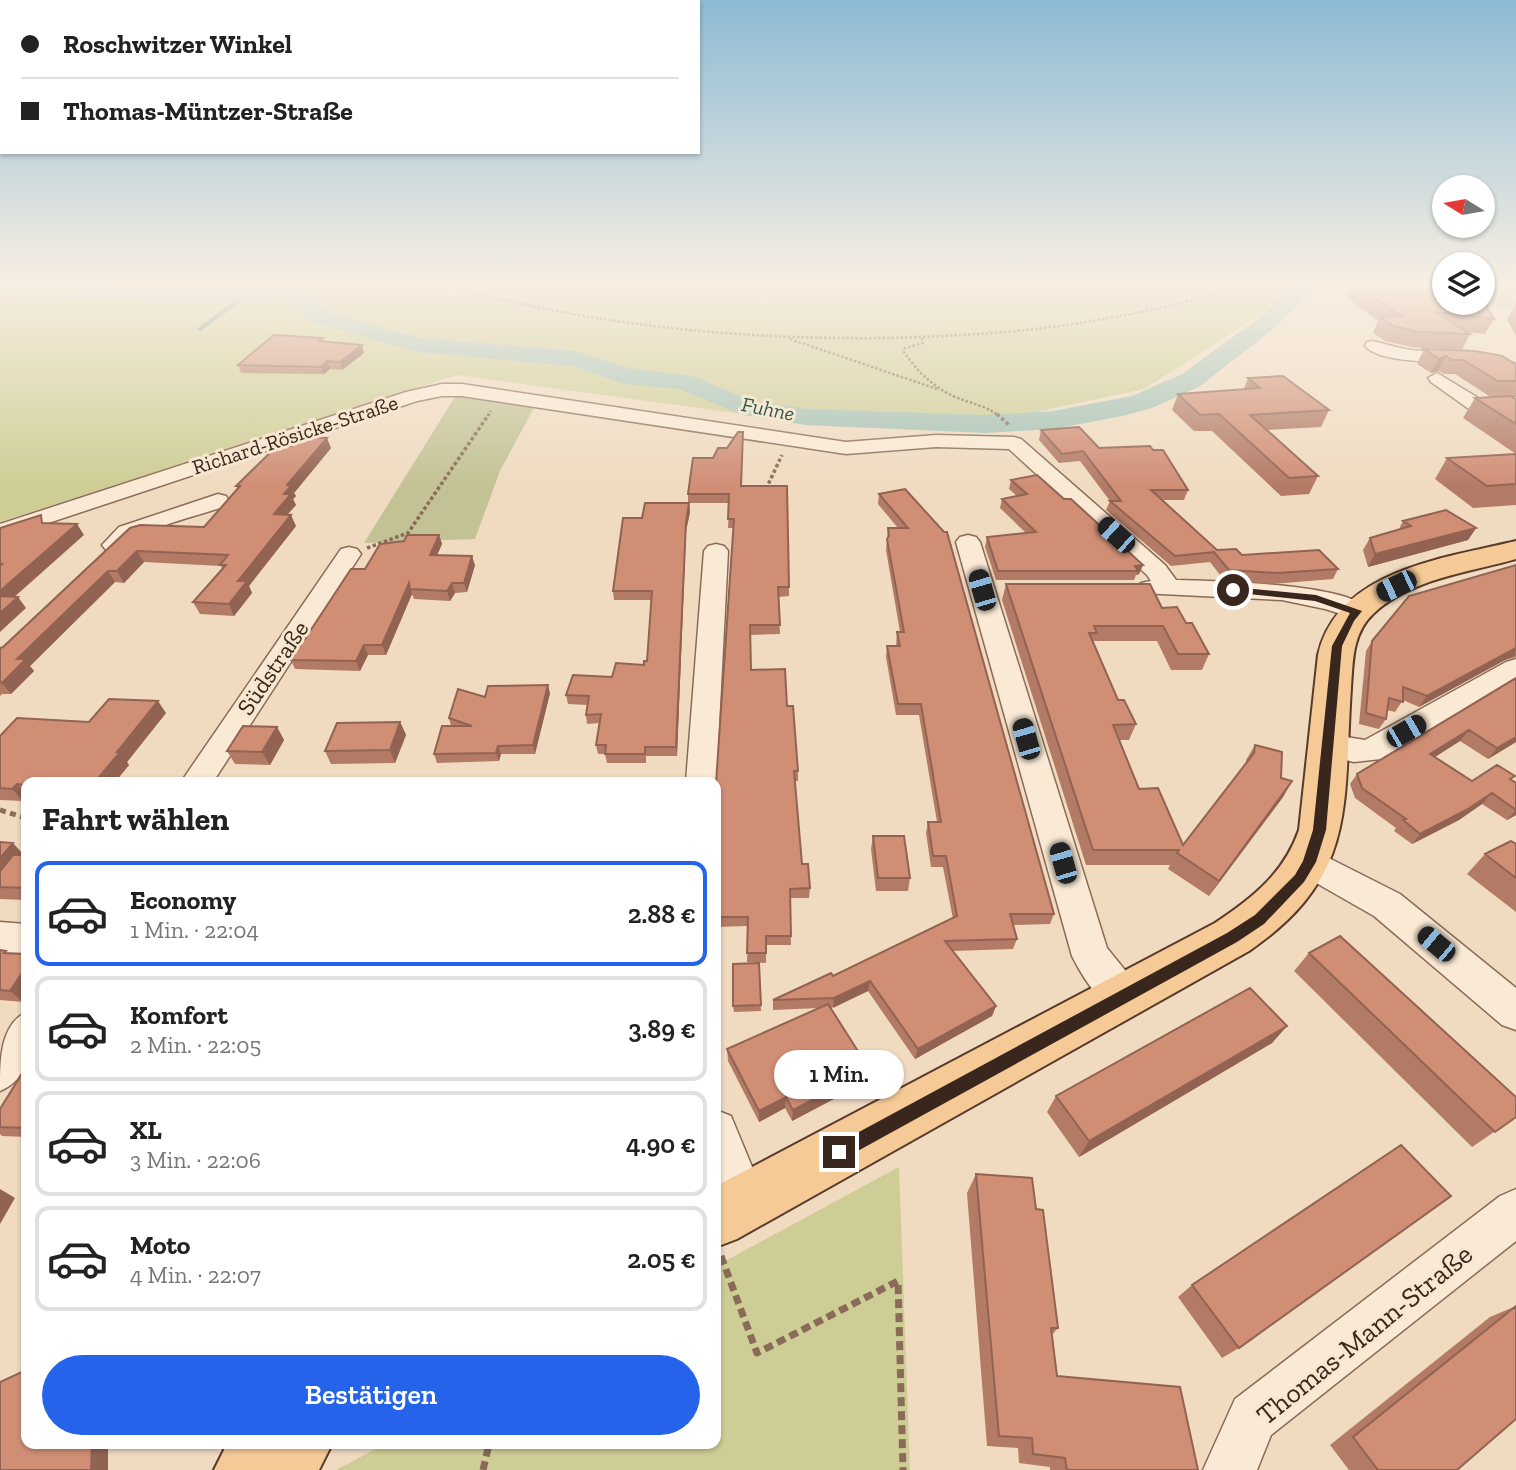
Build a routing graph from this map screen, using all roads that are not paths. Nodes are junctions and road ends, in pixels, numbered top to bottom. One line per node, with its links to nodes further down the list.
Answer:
1 (1389, 351): 2 (street)
2 (1516, 370)
3 (1437, 378): 4 (street)
4 (1516, 403)
5 (219, 501): 11 (street)
6 (0, 532): 13 (street, Richard-Rösicke-Straße)
7 (968, 542): 22 (street)
8 (1516, 550): 14 (main road)
9 (716, 551): 18 (street)
10 (349, 554): 17 (street, Südstraße)
11 (98, 560)
12 (1129, 588): 13 (street)
13 (1169, 588): 14 (street)
14 (1357, 611): 16 (main road)
15 (1516, 668): 16 (street)
16 (1327, 745): 19 (main road)
17 (200, 777)
18 (702, 777)
19 (1310, 862): 22 (main road); 23 (street)
20 (0, 938): 21 (street)
21 (21, 940)
22 (1123, 997): 27 (main road)
23 (1516, 1012)
24 (21, 1039): 25 (street)
25 (0, 1071)
26 (721, 1159): 27 (street)
27 (730, 1211)
28 (1516, 1212): 31 (street, Thomas-Mann-Straße)
29 (289, 1449): 30 (main road)
30 (249, 1470)
31 (1230, 1470)

